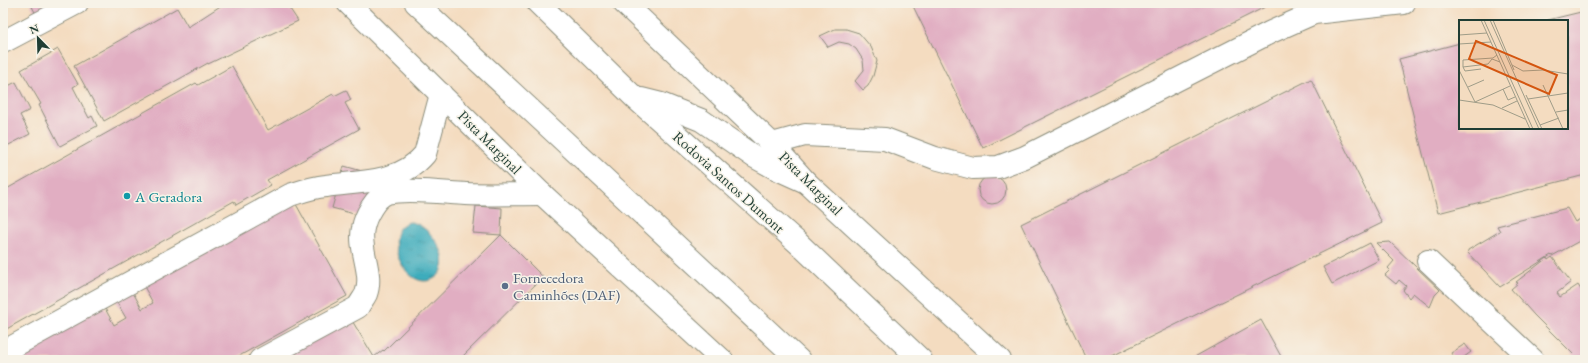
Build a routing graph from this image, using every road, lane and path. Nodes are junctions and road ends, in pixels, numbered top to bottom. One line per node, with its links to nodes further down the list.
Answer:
1 (77, 3): 7 (main road)
2 (348, 3): 8 (main road, Pista Marginal)
3 (416, 3): 17 (main road)
4 (538, 3): 9 (main road, Rodovia Santos Dumont)
5 (624, 3): 10 (main road, Pista Marginal)
6 (1404, 3): 10 (main road)
7 (3, 42)
8 (441, 94): 12 (main road, Pista Marginal); 14 (main road)
9 (634, 97): 11 (main road); 18 (main road, Rodovia Santos Dumont)
10 (772, 144): 11 (main road, Pista Marginal)
11 (806, 182): 19 (main road, Pista Marginal)
12 (542, 194): 15 (main road); 16 (main road, Pista Marginal)
13 (1428, 261): 20 (main road)
14 (3, 352)
15 (260, 360)
16 (722, 360)
17 (799, 360)
18 (921, 360)
19 (1000, 360)
20 (1533, 360)

